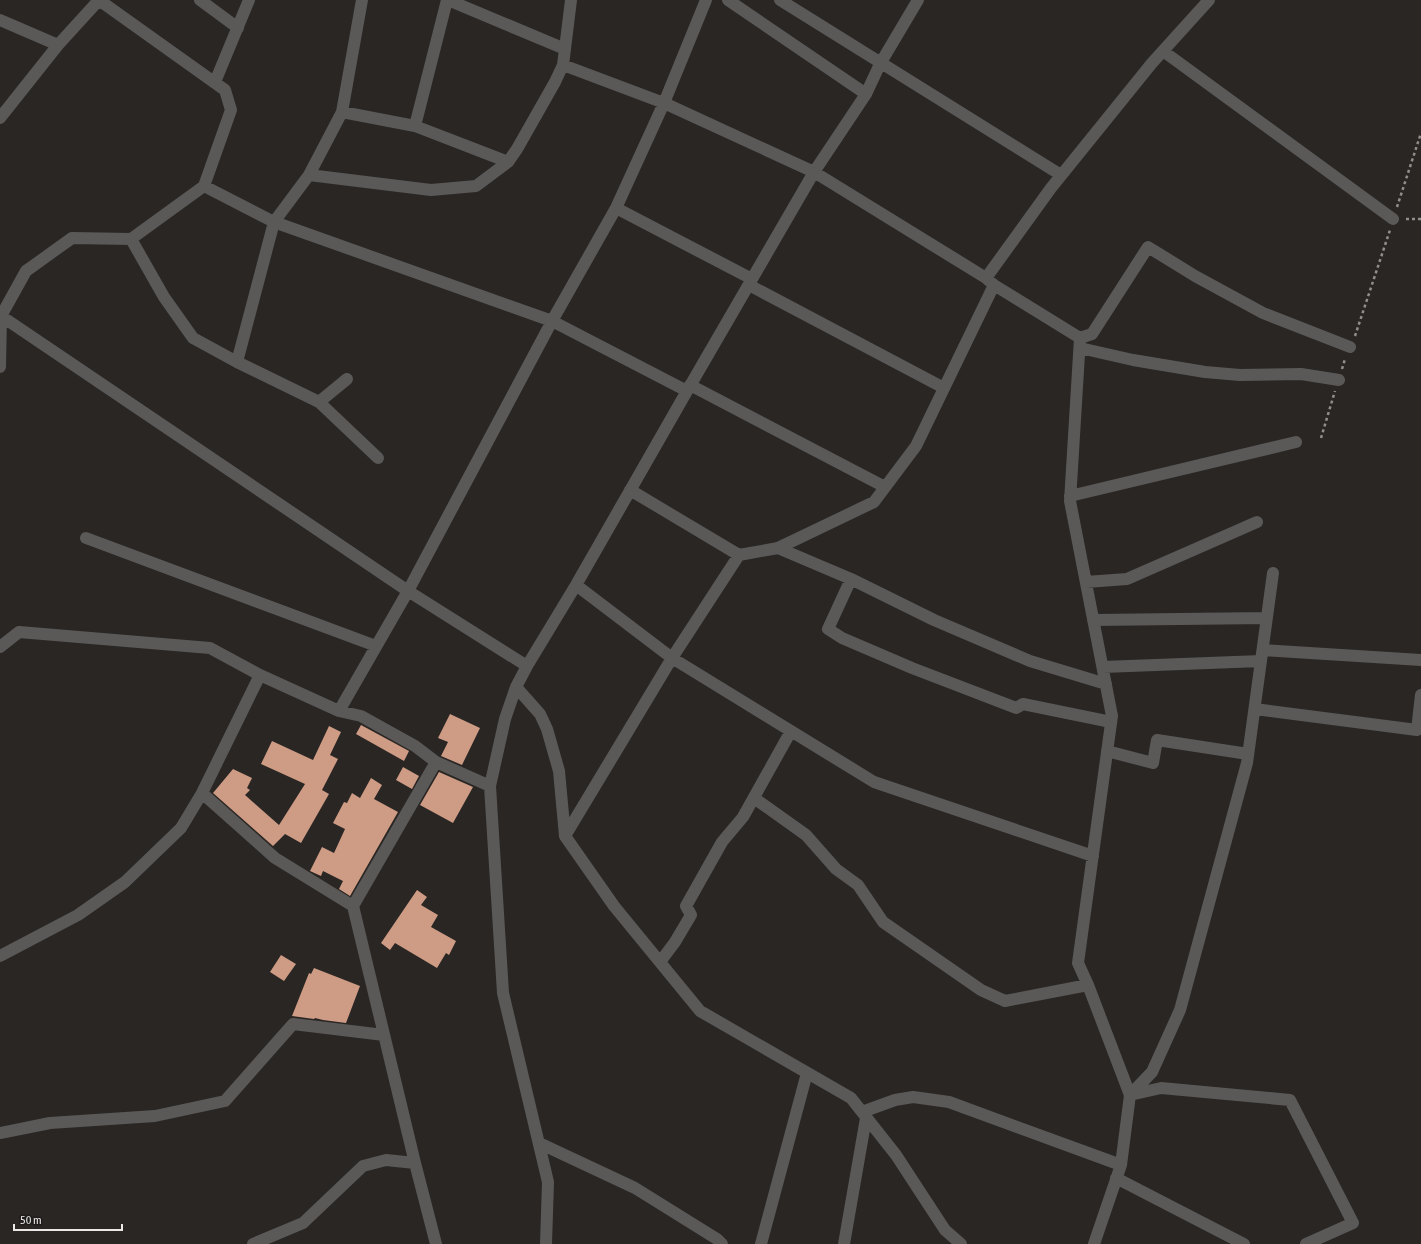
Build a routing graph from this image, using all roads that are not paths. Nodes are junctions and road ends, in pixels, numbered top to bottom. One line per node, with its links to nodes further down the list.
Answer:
1 (99, 0): 14 (street); 19 (street)
2 (200, 0): 13 (street)
3 (249, 0): 13 (street)
4 (362, 0): 22 (street)
5 (448, 0): 15 (street); 24 (street)
6 (571, 0): 15 (street)
7 (706, 0): 21 (street)
8 (728, 0): 20 (street)
9 (780, 0): 17 (street)
10 (918, 0): 17 (street)
11 (1209, 0): 16 (street)
12 (0, 20): 14 (street)
13 (238, 28): 19 (street)
14 (58, 45): 23 (street)
15 (565, 49): 18 (street)
16 (1163, 51): 28 (street); 31 (street)
17 (880, 64): 20 (street); 28 (street)
18 (563, 65): 21 (street); 25 (street)
19 (216, 82): 29 (street)
20 (866, 94): 26 (street)
21 (664, 103): 26 (street); 30 (street)
22 (342, 112): 24 (street); 27 (street)
23 (0, 118)
24 (415, 126): 25 (street)
25 (508, 162): 27 (street)
26 (814, 172): 34 (street); 35 (street)
27 (309, 175): 32 (street)
28 (1061, 175): 35 (street)
29 (204, 186): 32 (street); 33 (street)
30 (616, 208): 34 (street); 37 (street)
31 (1393, 220)
32 (274, 222): 37 (street); 40 (street)
33 (130, 239): 36 (street); 40 (street)
34 (751, 282): 44 (street); 45 (street)
35 (990, 282): 38 (street); 45 (street)
36 (1, 316): 41 (street); 60 (street)
37 (552, 321): 44 (street); 60 (street)
38 (1080, 343): 39 (street); 43 (street); 51 (street)
39 (1350, 347)
40 (237, 362): 46 (street)
41 (0, 367)
42 (347, 380): 46 (street)
43 (1339, 380)
44 (688, 388): 49 (street); 50 (street)
45 (944, 388): 49 (street)
46 (319, 402): 48 (street)
47 (1296, 442): 51 (street)
48 (378, 458)
49 (885, 487): 54 (street)
50 (630, 490): 55 (street); 59 (street)
51 (1070, 496): 58 (street)
52 (1257, 522): 58 (street)
53 (86, 538): 63 (street)
54 (778, 548): 55 (street); 57 (street)
55 (739, 555): 66 (street)
56 (1273, 573): 61 (street)
57 (851, 579): 71 (street); 76 (street)
58 (1086, 582): 62 (street)
59 (576, 584): 66 (street); 68 (street)
60 (408, 591): 63 (street); 68 (street)
61 (1267, 618): 62 (street); 65 (street)
62 (1093, 620): 69 (street)
63 (376, 646): 75 (street)
64 (0, 647): 70 (street)
65 (1262, 656): 67 (street); 69 (street); 74 (street)
66 (672, 658): 77 (street); 84 (street)
67 (1421, 660)
68 (526, 666): 72 (street)
69 (1103, 667): 71 (street)
70 (260, 675): 75 (street); 82 (street)
71 (1106, 684): 76 (street)
72 (516, 687): 81 (street); 84 (street)
73 (1421, 695): 74 (street)
74 (1255, 708): 79 (street)
75 (339, 711): 80 (street)
76 (1111, 722): 78 (street)
77 (791, 731): 83 (street); 85 (street)
78 (1107, 751): 79 (street); 85 (street)
79 (1248, 754): 92 (street)
80 (436, 762): 81 (street); 86 (street)
81 (490, 786): 95 (street)
82 (202, 792): 86 (street); 87 (street)
83 (754, 798): 88 (street); 89 (street)
84 (565, 836): 88 (street)
85 (1093, 856): 89 (street)
86 (353, 906): 90 (street)
87 (0, 956)
88 (660, 962): 91 (street)
89 (1088, 985): 92 (street)
90 (384, 1035): 94 (street); 96 (street)
91 (807, 1073): 93 (street); 103 (street)
92 (1130, 1095): 97 (street); 108 (street)
93 (864, 1115): 97 (street); 104 (street); 105 (street)
94 (0, 1133)
95 (539, 1143): 101 (street); 102 (street)
96 (415, 1163): 99 (street); 100 (street)
97 (1121, 1165): 98 (street)
98 (1116, 1178): 106 (street); 107 (street)
99 (253, 1244)
100 (436, 1244)
101 (546, 1244)
102 (722, 1244)
103 (761, 1244)
104 (844, 1244)
105 (961, 1244)
106 (1094, 1244)
107 (1244, 1244)
108 (1306, 1244)

